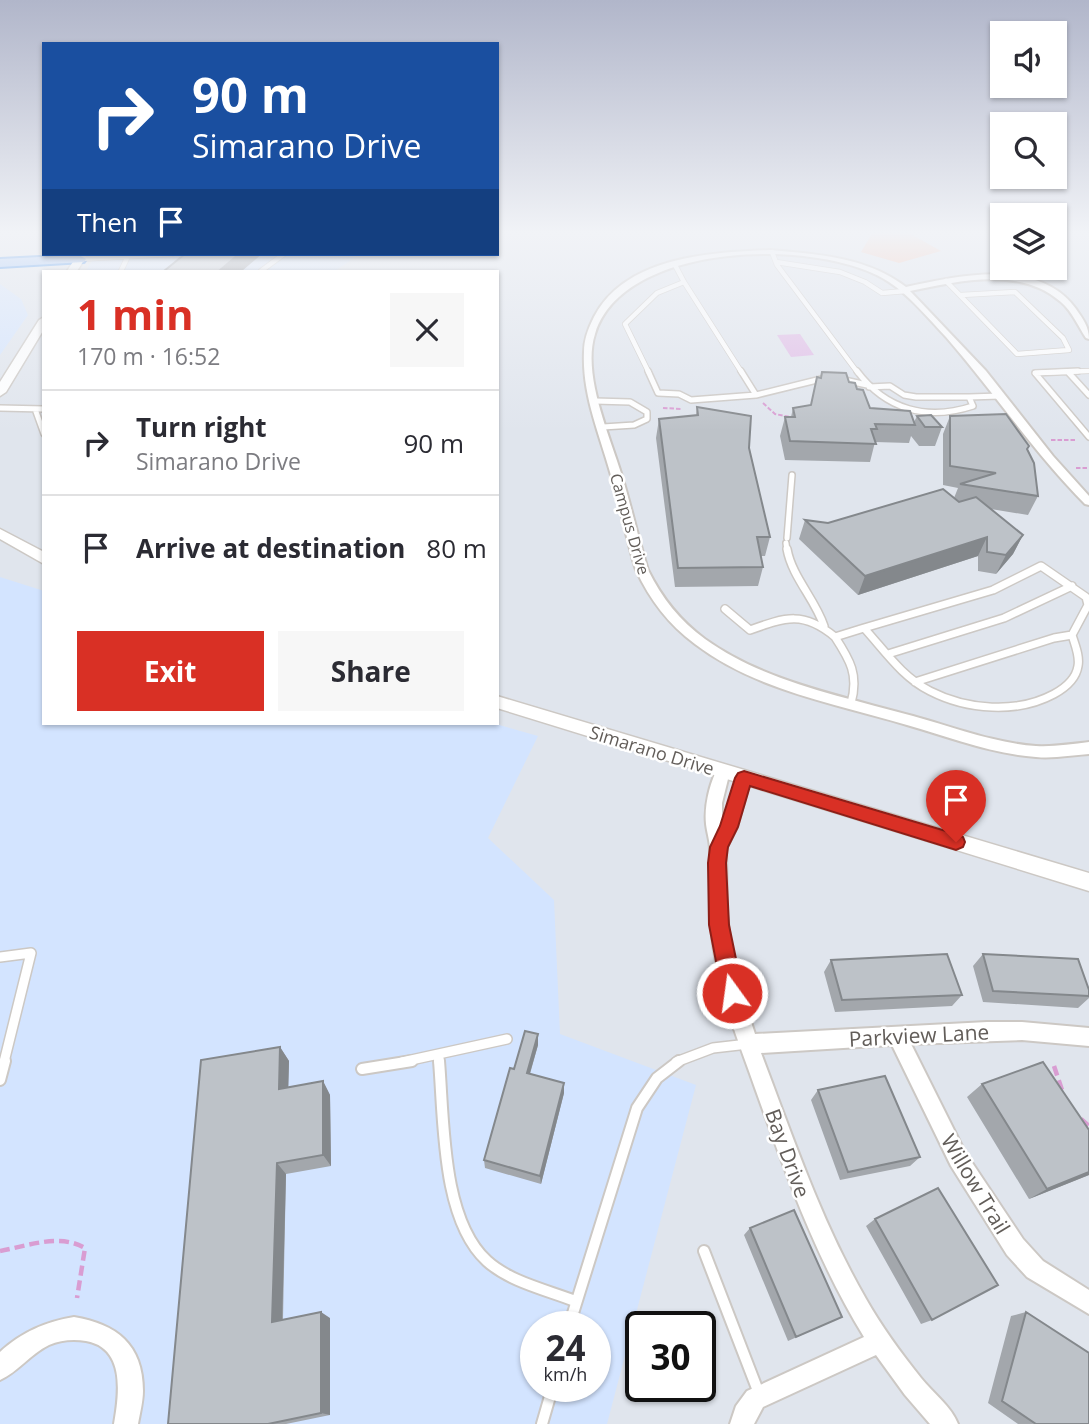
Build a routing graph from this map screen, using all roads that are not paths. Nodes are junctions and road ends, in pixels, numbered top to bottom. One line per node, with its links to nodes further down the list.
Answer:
1 (613, 298): 19 (street, Campus Drive)
2 (651, 298): 15 (lane)
3 (694, 298): 15 (lane)
4 (804, 298): 13 (lane)
5 (912, 298): 17 (street, Campus Drive)
6 (964, 298): 7 (lane)
7 (1022, 298)
8 (1059, 298): 10 (street)
9 (42, 323): 14 (street)
10 (1089, 337)
11 (1089, 371): 12 (lane)
12 (1068, 372): 16 (lane); 25 (lane)
13 (868, 386): 15 (lane); 18 (lane); 18 (lane)
14 (0, 392)
15 (756, 395)
16 (1089, 395)
17 (1000, 396): 18 (lane); 27 (street, Campus Drive)
18 (968, 397)
19 (595, 401): 23 (street, Campus Drive); 23 (lane)
20 (0, 408): 21 (lane)
21 (35, 409): 22 (lane); 24 (lane)
22 (42, 409)
23 (603, 427): 39 (street, Campus Drive)
24 (42, 428)
25 (1089, 437)
26 (792, 475): 32 (lane)
27 (1089, 502)
28 (0, 533): 29 (street)
29 (42, 558)
30 (1072, 586): 33 (lane); 34 (lane); 36 (lane)
31 (725, 609): 32 (lane)
32 (824, 626): 35 (lane)
33 (864, 628): 35 (lane); 36 (lane)
34 (1072, 635): 37 (lane); 37 (lane)
35 (835, 637): 39 (lane)
36 (888, 654): 37 (lane)
37 (915, 682)
38 (499, 703): 41 (street, Simarano Drive)
39 (851, 703): 40 (street, Campus Drive)
40 (1089, 748)
41 (723, 771): 42 (street, Simarano Drive); 43 (street, Bay Drive)
42 (744, 778): 43 (street, Bay Drive); 44 (street, Simarano Drive)
43 (719, 847): 49 (street, Bay Drive)
44 (1089, 882)
45 (0, 957): 52 (lane)
46 (897, 1036): 47 (street, Parkview Lane); 49 (street, Parkview Lane); 55 (street, Willow Trail)
47 (1089, 1037)
48 (508, 1039): 50 (lane)
49 (749, 1044): 54 (lane); 57 (street, Bay Drive)
50 (439, 1056): 51 (lane); 54 (lane)
51 (362, 1069)
52 (0, 1080)
53 (704, 1251): 59 (lane)
54 (575, 1301): 56 (lane)
55 (1089, 1303)
56 (573, 1311)
57 (880, 1341): 59 (street); 64 (street, Bay Drive)
58 (0, 1368): 61 (street)
59 (761, 1396): 63 (street)
60 (548, 1402): 62 (lane)
61 (126, 1424)
62 (542, 1424)
63 (742, 1424)
64 (946, 1424)

